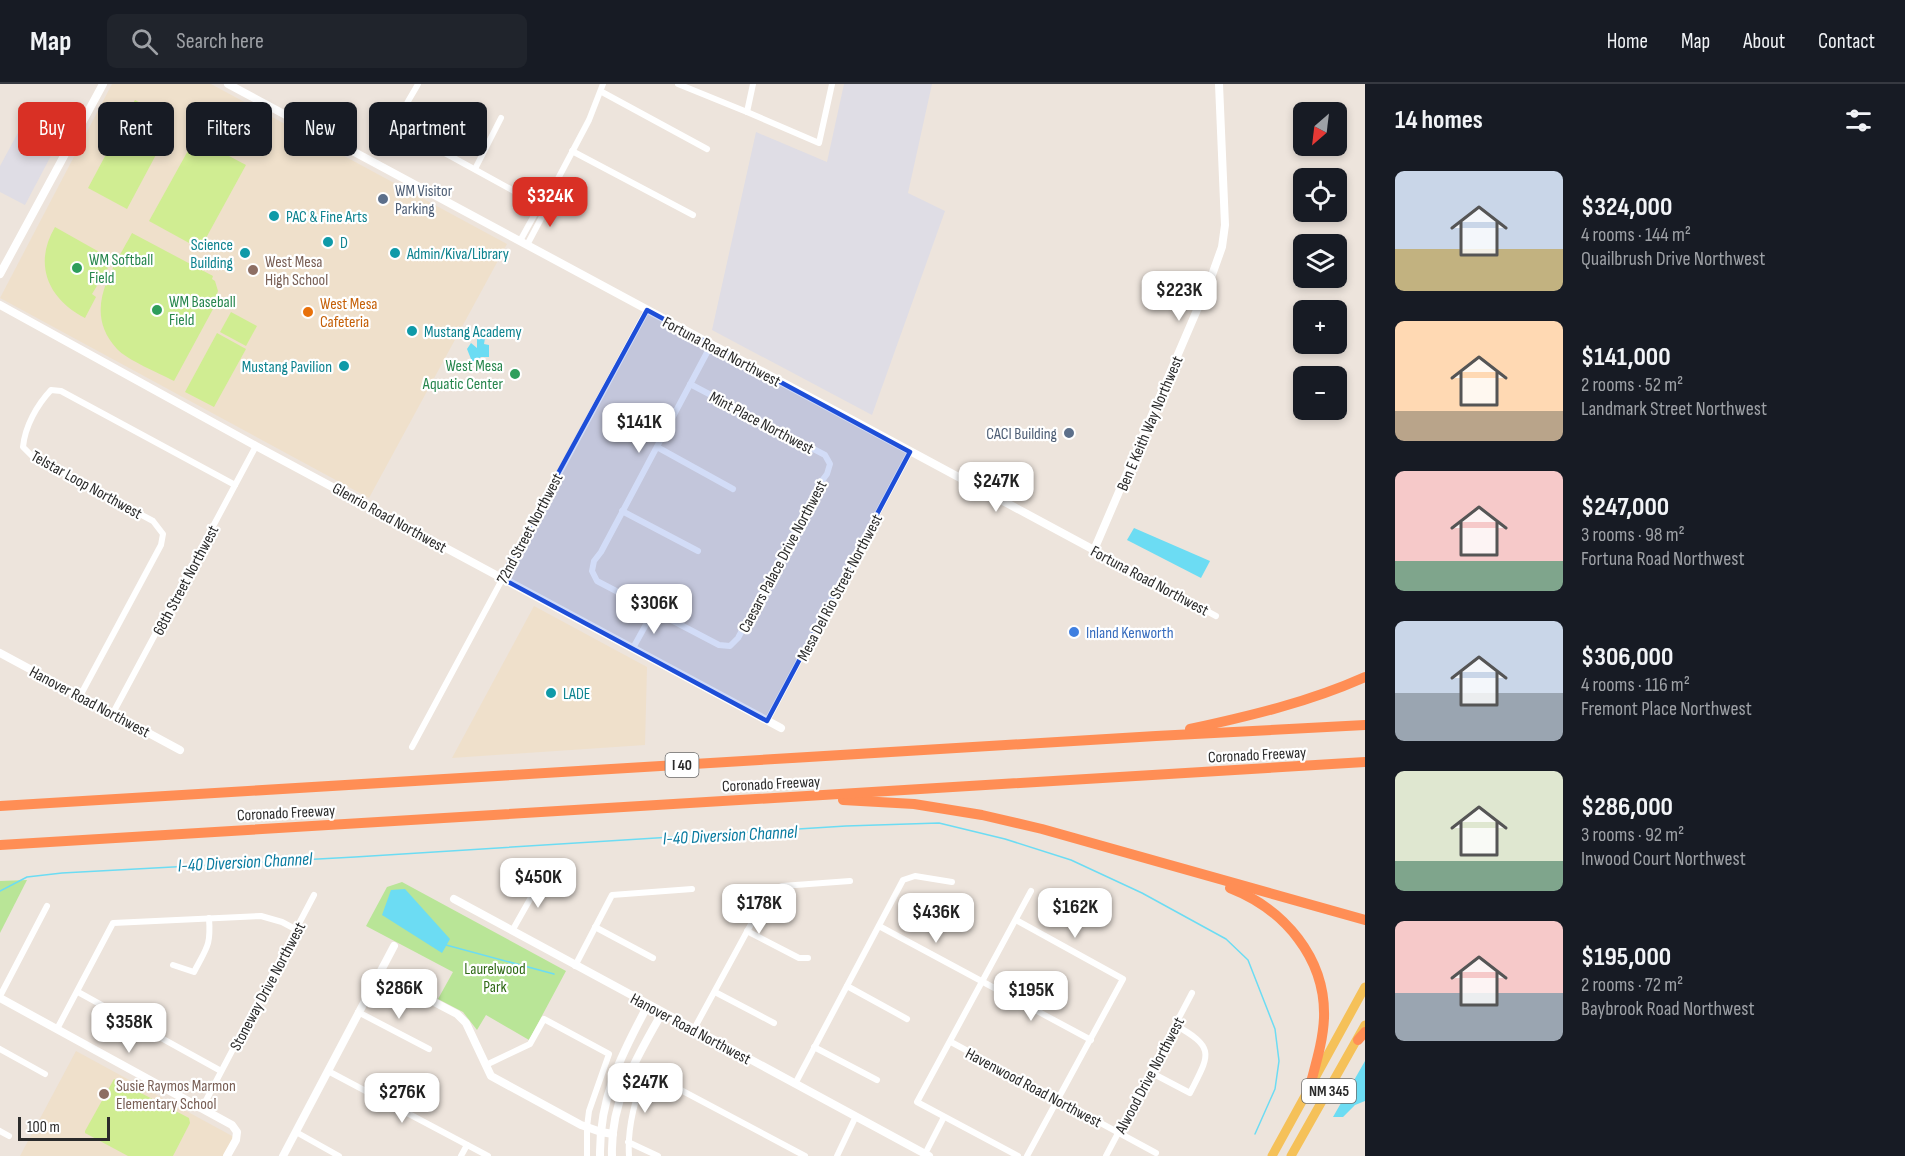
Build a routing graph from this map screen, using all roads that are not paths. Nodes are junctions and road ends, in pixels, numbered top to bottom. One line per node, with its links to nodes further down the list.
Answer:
1 (103, 84): 18 (street)
2 (228, 84): 17 (street, Fortuna Road Northwest)
3 (418, 84): 14 (street)
4 (603, 84): 9 (street)
5 (678, 84): 10 (street)
6 (753, 84): 10 (street)
7 (832, 84): 10 (street)
8 (1219, 84): 30 (street, Ben E Keith Way Northwest)
9 (602, 92): 12 (street); 13 (street)
10 (747, 112)
11 (501, 118): 14 (street)
12 (707, 149)
13 (572, 152): 15 (street); 16 (street)
14 (474, 169): 15 (street)
15 (543, 207): 17 (street)
16 (693, 215)
17 (523, 243): 20 (street, Fortuna Road Northwest)
18 (0, 274)
19 (0, 305): 23 (street, Glenrio Road Northwest)
20 (647, 310): 21 (street, Fortuna Road Northwest); 32 (street, 72nd Street Northwest)
21 (711, 345): 22 (street); 25 (street, Fortuna Road Northwest)
22 (690, 384): 24 (street); 26 (street, Mint Place Northwest)
23 (256, 446): 27 (street, 68th Street Northwest); 32 (street, Glenrio Road Northwest)
24 (657, 447): 28 (street); 29 (street)
25 (910, 452): 30 (street, Fortuna Road Northwest); 40 (street, Mesa Del Rio Street Northwest)
26 (830, 464): 33 (street, Caesars Palace Drive Northwest)
27 (235, 485): 38 (street, Telstar Loop Northwest); 39 (street, 68th Street Northwest)
28 (733, 489)
29 (622, 511): 31 (street); 33 (street)
30 (1094, 550): 34 (street, Fortuna Road Northwest)
31 (698, 551)
32 (501, 578): 35 (street, Glenrio Road Northwest); 44 (street, 72nd Street Northwest)
33 (654, 610): 35 (street)
34 (1216, 616)
35 (633, 648): 40 (street, Glenrio Road Northwest)
36 (0, 653): 38 (street, Hanover Road Northwest)
37 (1365, 677): 43 (highway)
38 (80, 696): 39 (street, Hanover Road Northwest)
39 (113, 713): 45 (street, Hanover Road Northwest)
40 (767, 721): 42 (street, Glenrio Road Northwest)
41 (1365, 725): 43 (highway, Coronado Freeway / I 40)
42 (781, 728)
43 (1156, 736): 48 (highway, Coronado Freeway / I 40)
44 (412, 747)
45 (180, 750)
46 (1365, 762): 47 (highway, Coronado Freeway)
47 (800, 797): 49 (highway, Coronado Freeway); 50 (highway)
48 (0, 806)
49 (0, 845)
50 (1171, 866): 61 (highway); 102 (highway)
51 (551, 872): 65 (street)
52 (850, 881): 66 (street)
53 (952, 882): 62 (street)
54 (692, 889): 63 (street)
55 (1031, 891): 60 (street)
56 (314, 895): 64 (street, Stoneway Drive Northwest)
57 (454, 899): 65 (street, Hanover Road Northwest)
58 (47, 906): 79 (street)
59 (209, 918): 64 (street); 70 (street); 76 (street)
60 (1016, 920): 73 (street); 90 (street)
61 (1365, 920)
62 (879, 926): 73 (street); 74 (street)
63 (595, 927): 68 (street); 71 (street)
64 (297, 930): 96 (street, Stoneway Drive Northwest)
65 (512, 931): 71 (street, Hanover Road Northwest)
66 (747, 931): 69 (street); 77 (street)
67 (393, 946): 72 (street)
68 (653, 958)
69 (808, 958)
70 (173, 965)
71 (575, 966): 80 (street, Hanover Road Northwest)
72 (379, 973): 81 (street); 95 (street)
73 (983, 982): 90 (street); 91 (street)
74 (847, 986): 83 (street); 92 (street)
75 (1365, 987): 102 (main road, NM 345)
76 (78, 992): 87 (street); 96 (street)
77 (715, 992): 84 (street); 88 (street)
78 (1192, 993): 86 (street, Alwood Drive Northwest)
79 (0, 997): 87 (street)
80 (648, 1005): 82 (street, Hanover Road Northwest); 110 (street)
81 (358, 1012): 94 (street); 97 (street)
82 (662, 1013): 88 (street, Hanover Road Northwest); 112 (street)
83 (907, 1019)
84 (774, 1023)
85 (1365, 1024): 89 (main road, NM 345)
86 (1174, 1025): 98 (street, Alwood Drive Northwest); 98 (street)
87 (57, 1029): 104 (street)
88 (694, 1029): 101 (street, Hanover Road Northwest)
89 (1361, 1036): 134 (main road, NM 345)
90 (1091, 1040): 103 (street)
91 (951, 1042): 103 (street, Havenwood Road Northwest); 106 (street)
92 (814, 1047): 100 (street); 101 (street)
93 (0, 1049): 99 (street)
94 (429, 1049)
95 (486, 1065): 107 (street); 107 (street)
96 (221, 1071): 104 (street, Stoneway Drive Northwest)
97 (328, 1071): 109 (street); 115 (street)
98 (1150, 1072): 111 (street, Alwood Drive Northwest)
99 (45, 1074)
100 (877, 1080)
101 (795, 1084): 105 (street, Hanover Road Northwest)
102 (1311, 1086): 133 (main road, NM 345)
103 (1058, 1100): 111 (street, Havenwood Road Northwest); 131 (street)
104 (202, 1108): 118 (street)
105 (856, 1116): 117 (street, Hanover Road Northwest); 129 (street)
106 (944, 1117): 117 (street); 130 (street)
107 (587, 1127): 110 (street); 123 (street)
108 (0, 1131): 113 (street)
109 (296, 1132): 119 (street); 120 (street)
110 (601, 1132): 112 (street); 124 (street)
111 (1118, 1132): 116 (street, Havenwood Road Northwest); 132 (street, Alwood Drive Northwest)
112 (613, 1134): 125 (street)
113 (9, 1136)
114 (628, 1142): 126 (street); 127 (street); 128 (street)
115 (467, 1145): 121 (street); 122 (street)
116 (1156, 1153)
117 (927, 1155)
118 (227, 1156)
119 (283, 1156)
120 (339, 1156)
121 (461, 1156)
122 (488, 1156)
123 (587, 1156)
124 (600, 1156)
125 (612, 1156)
126 (628, 1156)
127 (658, 1156)
128 (805, 1156)
129 (837, 1156)
130 (1018, 1156)
131 (1027, 1156)
132 (1106, 1156)
133 (1272, 1156)
134 (1291, 1156)

